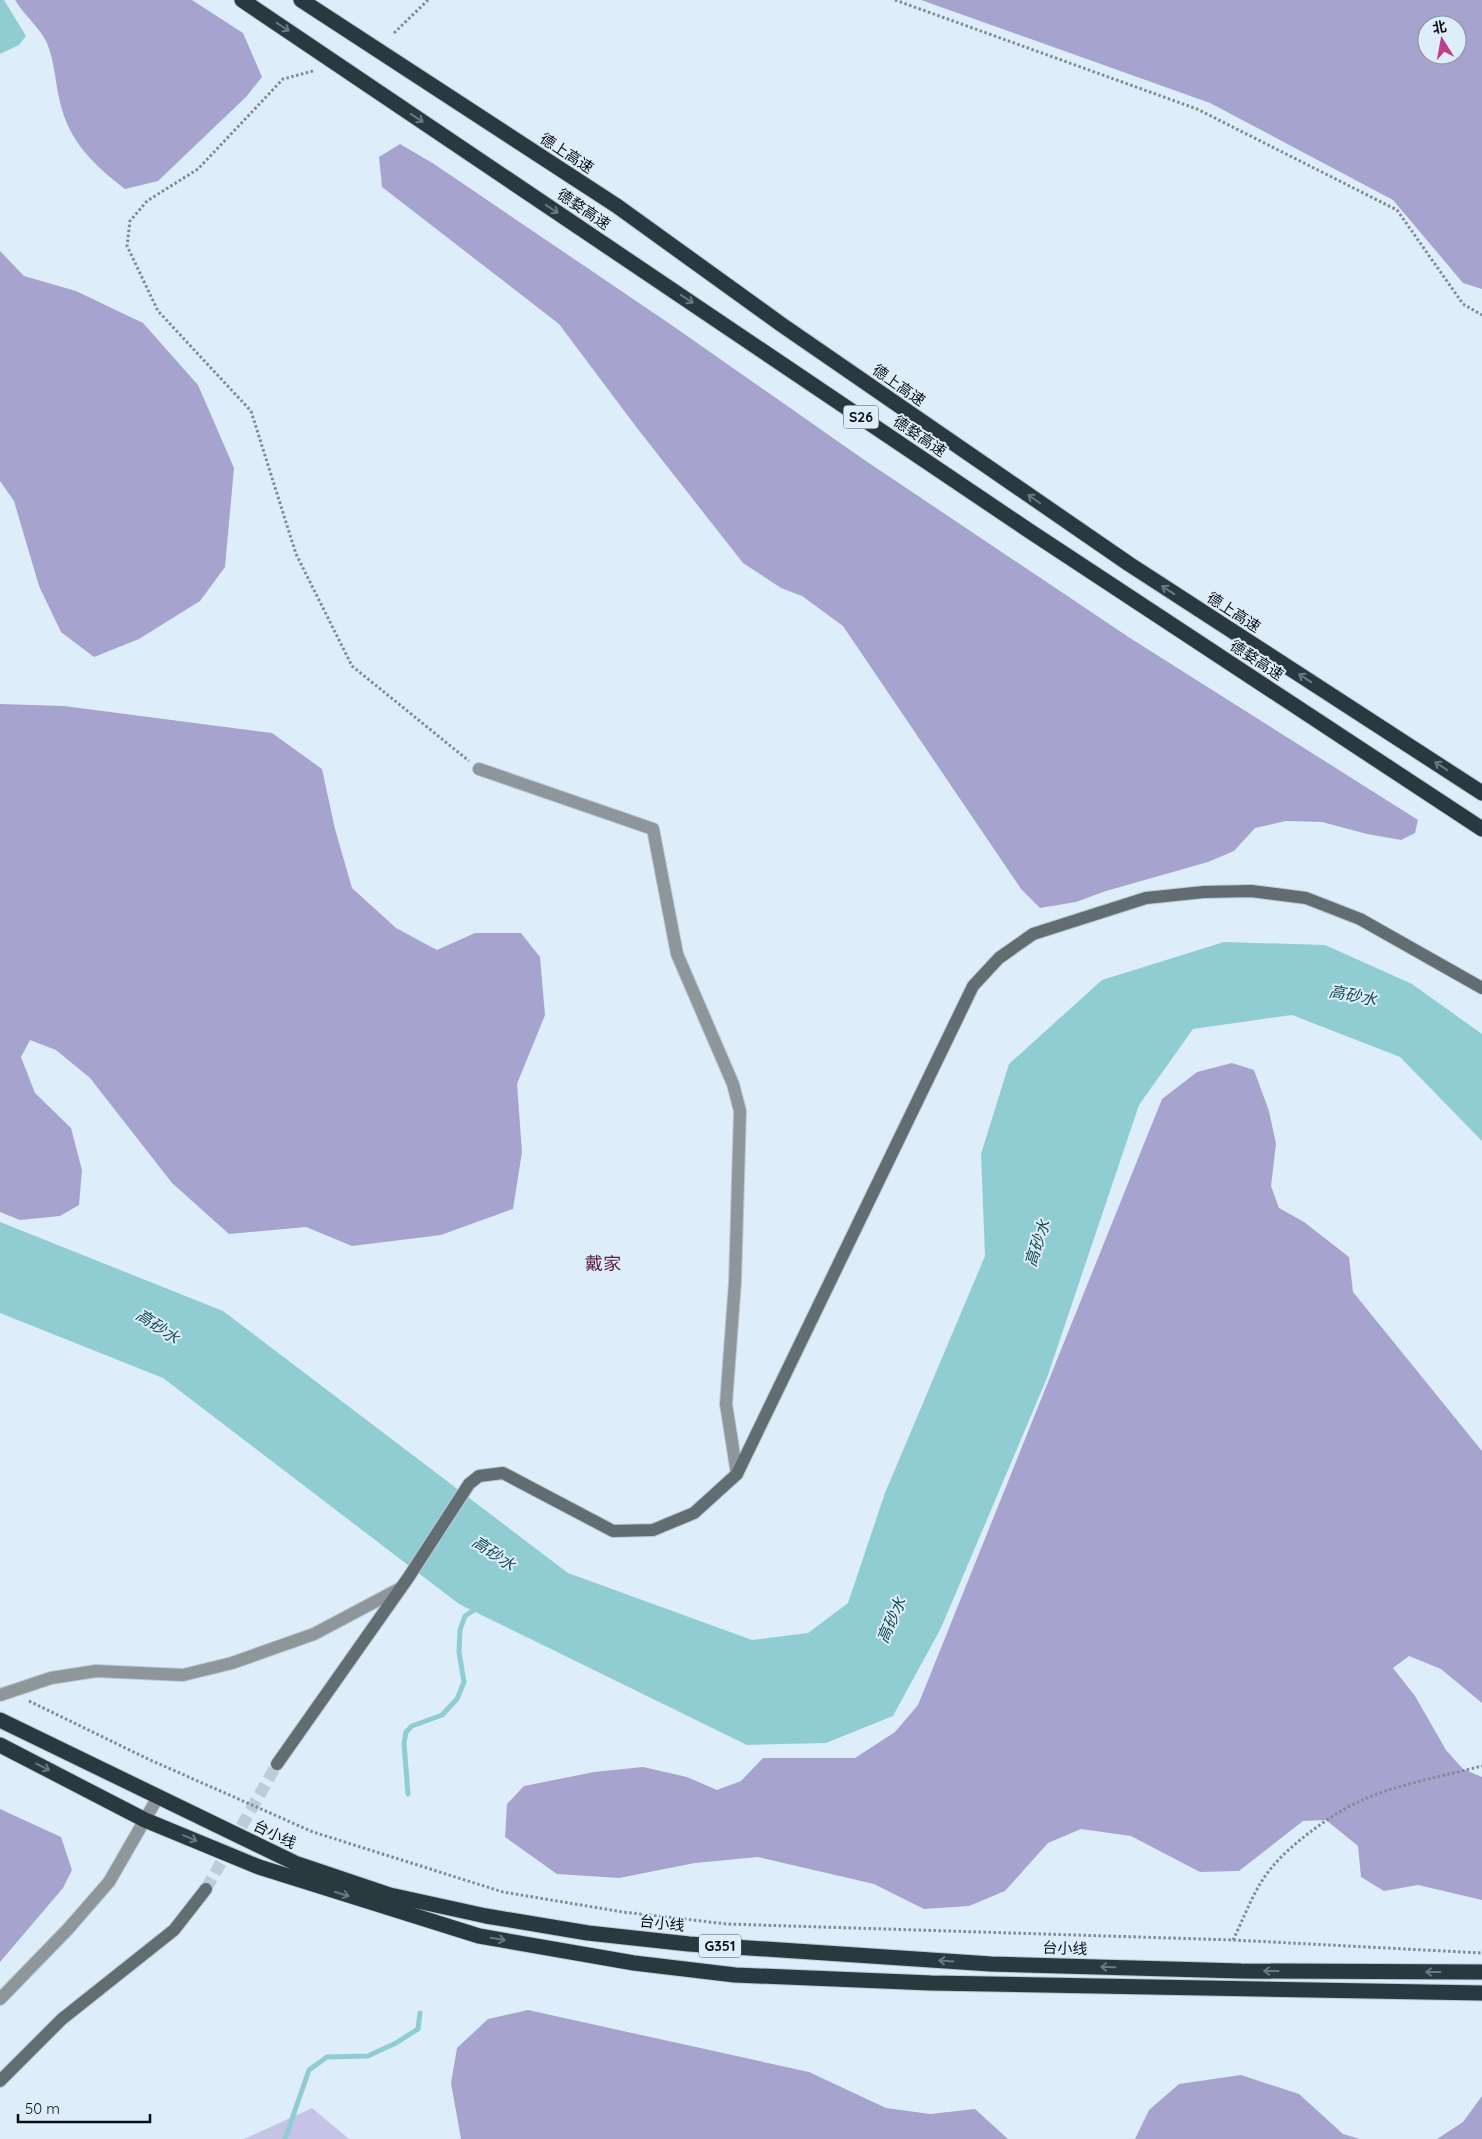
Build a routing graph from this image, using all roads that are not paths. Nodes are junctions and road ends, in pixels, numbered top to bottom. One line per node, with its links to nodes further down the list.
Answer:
1 (242, 0): 5 (highway, 德婺高速 / S26, one-way to 5)
2 (301, 0): 4 (highway, 德上高速, one-way to 2)
3 (479, 769): 7 (street)
4 (1482, 793)
5 (1482, 829)
6 (1482, 988): 7 (street)
7 (737, 1474): 8 (street)
8 (399, 1589): 9 (street); 12 (street)
9 (5, 1693)
10 (0, 1720): 13 (highway, 台小线 / G351)
11 (0, 1745): 14 (highway, G351, one-way to 14)
12 (277, 1764)
13 (158, 1797): 14 (street); 16 (highway, 台小线 / G351, one-way to 13)
14 (145, 1820): 17 (highway, G351, one-way to 17); 18 (street)
15 (206, 1889): 19 (street)
16 (1482, 1972)
17 (1482, 1993)
18 (0, 1999)
19 (0, 2080)

